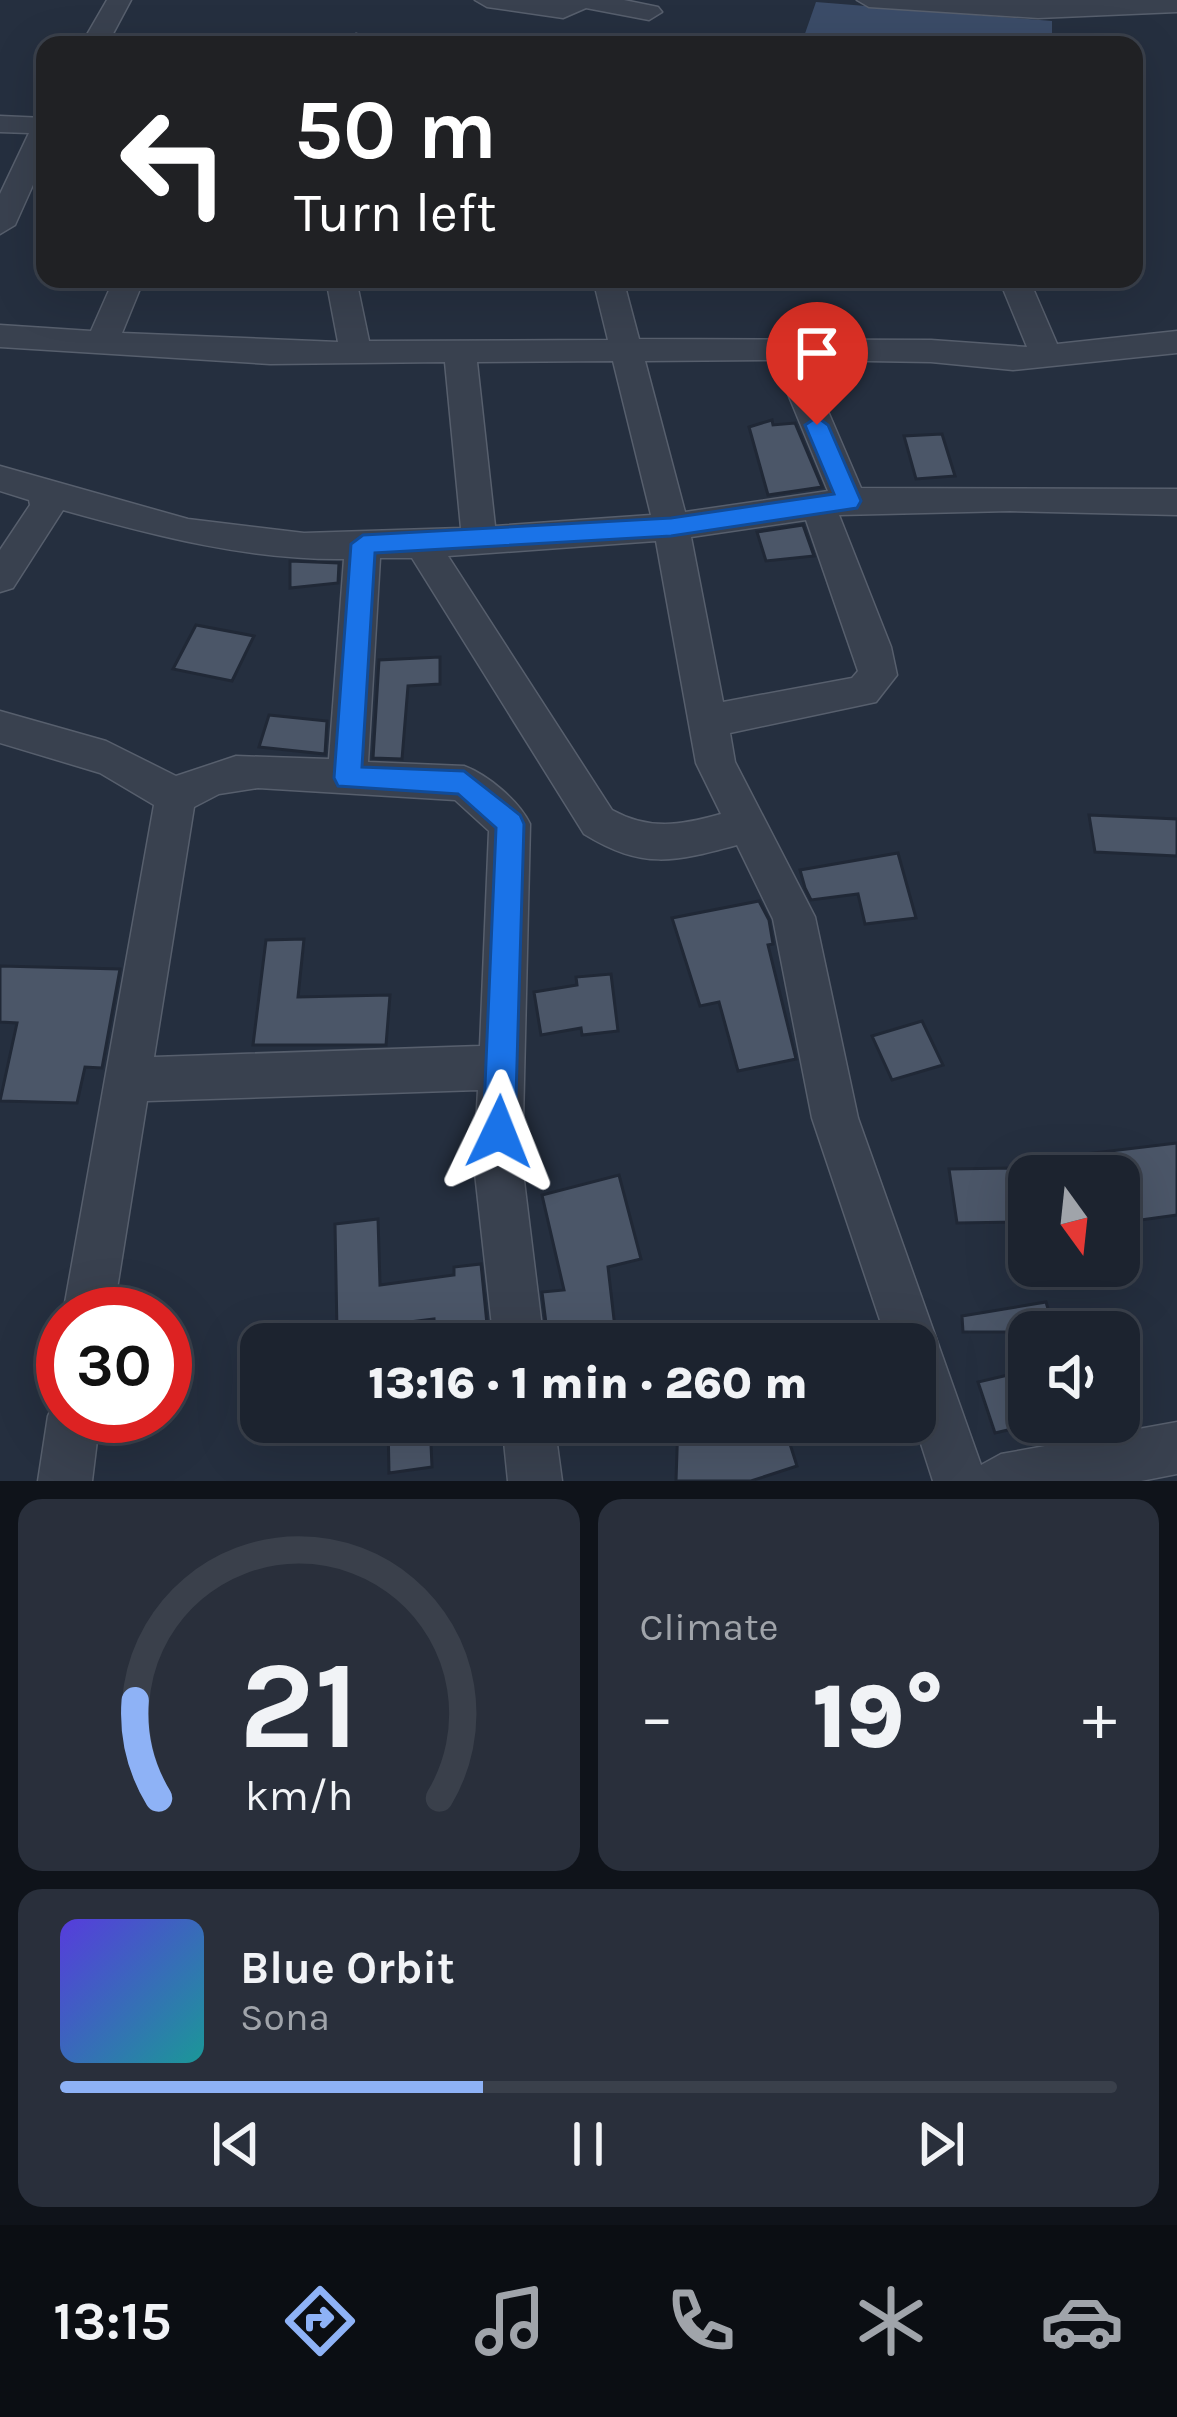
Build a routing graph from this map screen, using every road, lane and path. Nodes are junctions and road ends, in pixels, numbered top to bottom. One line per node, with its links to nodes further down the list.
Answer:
1 (118, 0): 7 (street)
2 (487, 0): 3 (street)
3 (582, 0): 6 (street)
4 (869, 0): 5 (street)
5 (1177, 4)
6 (648, 13)
7 (99, 36)
8 (0, 124): 9 (street)
9 (36, 126)
10 (36, 147): 11 (street)
11 (0, 225)
12 (125, 288): 18 (street)
13 (343, 288): 22 (street)
14 (610, 288): 19 (street)
15 (1018, 288): 23 (street)
16 (0, 336): 18 (street)
17 (1177, 342): 23 (street)
18 (101, 345): 22 (street)
19 (625, 349): 20 (street); 21 (street); 28 (street)
20 (785, 349): 23 (street); 27 (street)
21 (460, 354): 22 (street); 29 (street)
22 (356, 355)
23 (1047, 357)
24 (0, 478): 25 (street)
25 (45, 492): 30 (street); 32 (street)
26 (1177, 502): 27 (street)
27 (833, 503): 28 (street); 33 (street)
28 (671, 527): 29 (street); 33 (street)
29 (479, 537): 31 (street)
30 (363, 544): 31 (street); 35 (street)
31 (422, 544): 37 (street)
32 (0, 578)
33 (707, 721): 37 (street)
34 (0, 727): 36 (street)
35 (347, 778): 36 (street); 38 (street)
36 (175, 798): 39 (street)
37 (747, 825): 42 (street)
38 (501, 1067): 39 (street); 41 (street)
39 (126, 1080): 40 (street)
40 (92, 1287)
41 (517, 1323)
42 (906, 1323)
43 (936, 1411): 49 (street)
44 (70, 1443): 47 (street)
45 (530, 1443): 48 (street)
46 (1177, 1448): 50 (street)
47 (64, 1481)
48 (535, 1481)
49 (960, 1481)
50 (1001, 1481)

